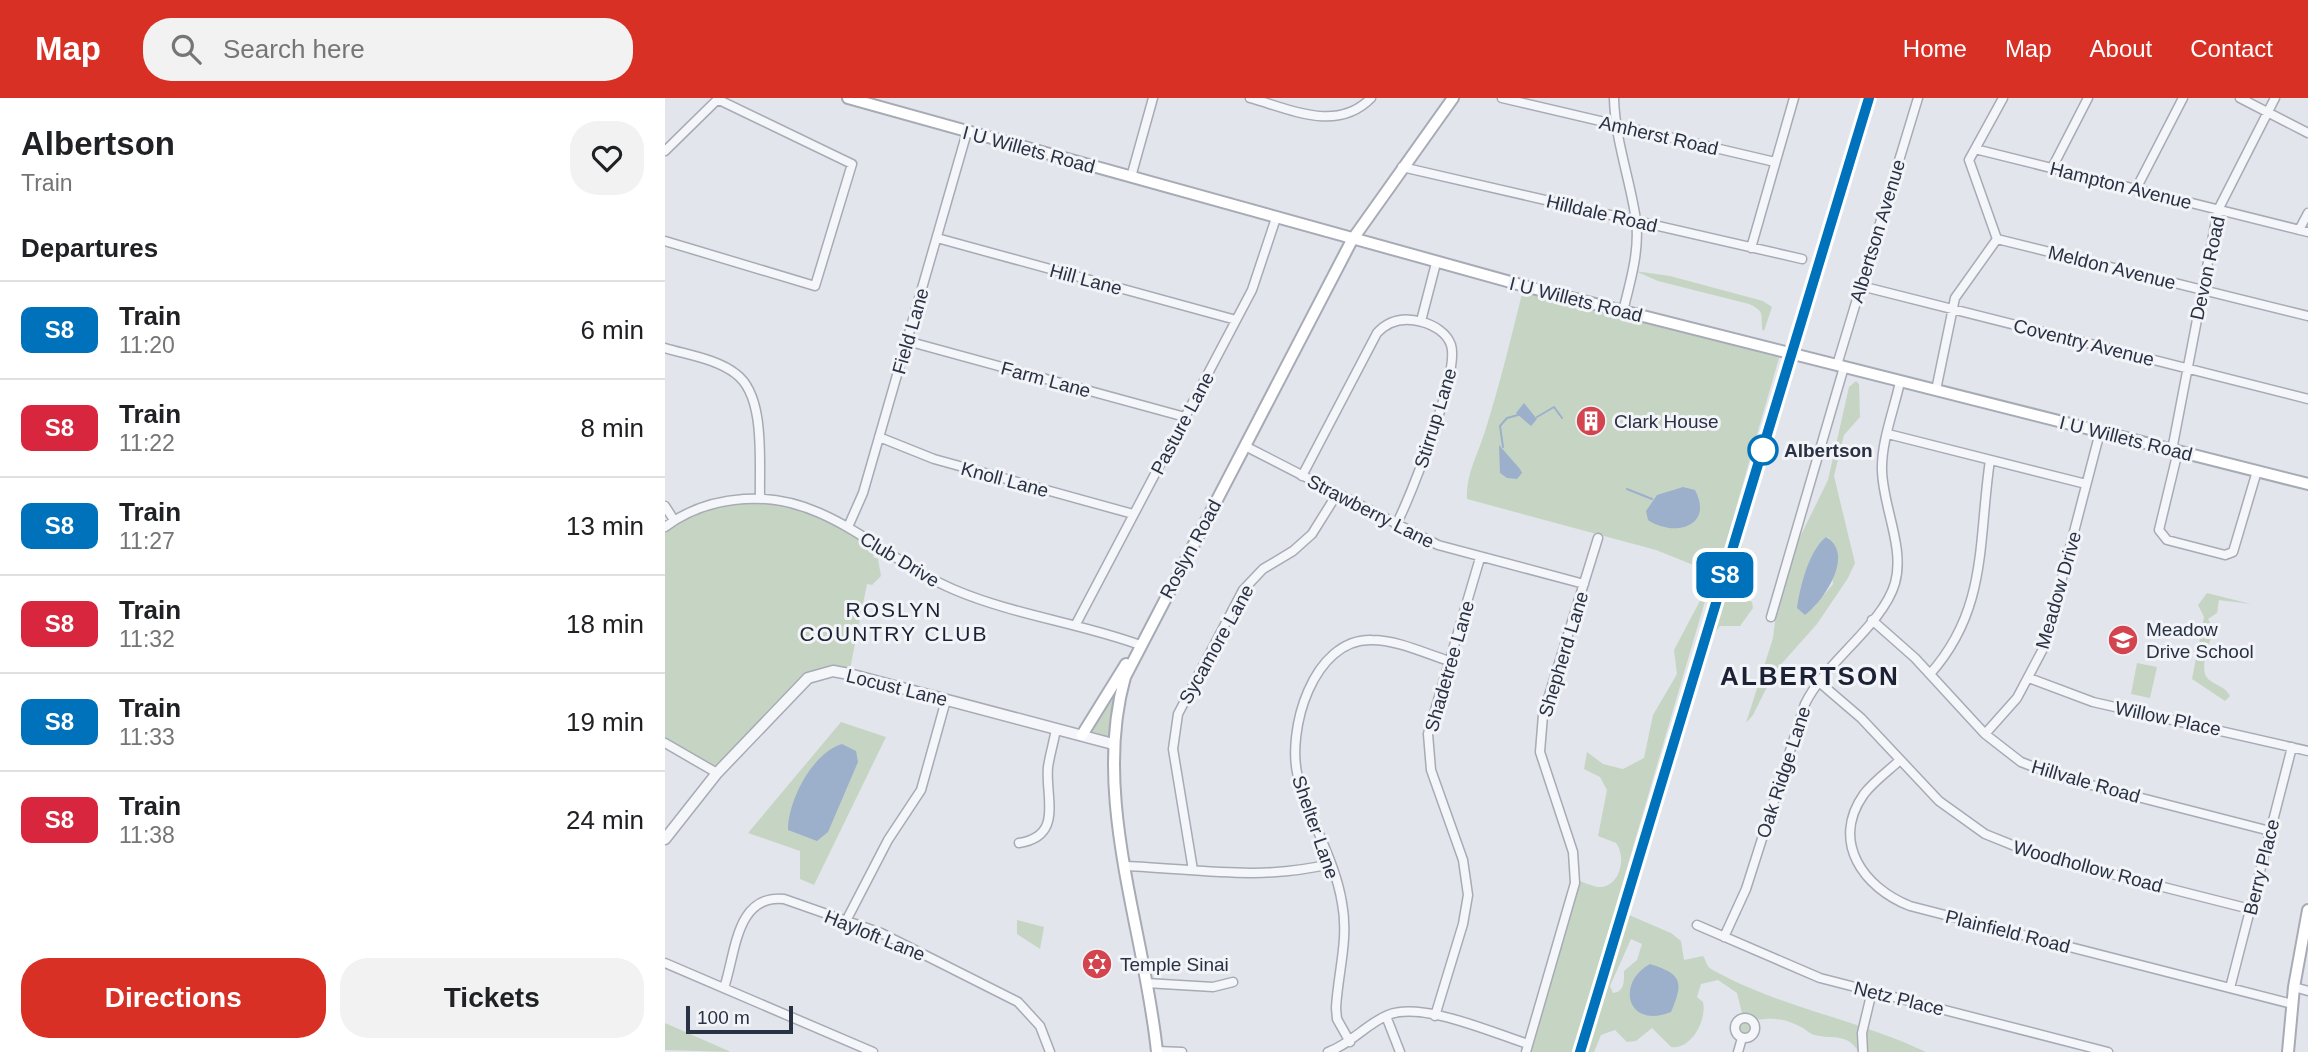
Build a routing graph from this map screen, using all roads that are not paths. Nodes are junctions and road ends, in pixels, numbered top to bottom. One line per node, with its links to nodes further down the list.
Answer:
1 (718, 98): 21 (street); 35 (street)
2 (848, 98): 18 (main road, I U Willets Road)
3 (1153, 98): 25 (street)
4 (1250, 98): 5 (street)
5 (1371, 98)
6 (1453, 98): 23 (main road, Roslyn Road)
7 (1502, 98): 17 (street, Amherst Road)
8 (1614, 98): 17 (street)
9 (1794, 98): 22 (street)
10 (1918, 98): 39 (street, Albertson Avenue)
11 (2003, 98): 20 (street)
12 (2088, 98): 24 (street)
13 (2183, 98): 26 (street)
14 (2240, 98): 16 (street)
15 (2275, 98): 16 (street, Devon Road)
16 (2267, 112): 19 (street); 27 (street, Devon Road)
17 (1616, 125): 22 (street, Amherst Road); 30 (street)
18 (967, 132): 25 (main road, I U Willets Road); 32 (street, Field Lane)
19 (2308, 133)
20 (1975, 149): 24 (street, Hampton Avenue); 33 (street)
21 (665, 152)
22 (1775, 162): 36 (street)
23 (1402, 167): 30 (street, Hilldale Road); 34 (main road, Roslyn Road)
24 (2052, 168): 26 (street, Hampton Avenue)
25 (1131, 177): 29 (main road, I U Willets Road)
26 (2136, 189): 27 (street, Hampton Avenue)
27 (2218, 210): 31 (street, Hampton Avenue); 40 (street, Devon Road)
28 (2308, 213): 31 (street)
29 (1276, 218): 34 (main road, I U Willets Road); 44 (street, Pasture Lane)
30 (1636, 221): 36 (street, Hilldale Road); 42 (street)
31 (2304, 231)
32 (937, 238): 44 (street, Hill Lane); 46 (street, Field Lane)
33 (1997, 239): 40 (street, Meldon Avenue); 41 (street)
34 (1352, 240): 38 (main road, I U Willets Road); 57 (main road, Roslyn Road)
35 (665, 241)
36 (1751, 248): 37 (street, Hilldale Road)
37 (1802, 260)
38 (1436, 263): 42 (main road, I U Willets Road); 45 (street)
39 (1861, 286): 41 (street, Coventry Avenue); 48 (street, Albertson Avenue)
40 (2201, 289): 43 (street, Meldon Avenue); 49 (street, Devon Road)
41 (1951, 309): 49 (street, Coventry Avenue); 51 (street)
42 (1623, 311): 48 (main road, I U Willets Road)
43 (2308, 316)
44 (1236, 320): 53 (street, Pasture Lane)
45 (1421, 321): 61 (street); 69 (street, Stirrup Lane)
46 (907, 341): 53 (street, Farm Lane); 56 (street, Field Lane)
47 (665, 348): 65 (street)
48 (1840, 366): 50 (main road, I U Willets Road); 75 (street, Albertson Avenue)
49 (2187, 368): 52 (street, Coventry Avenue); 58 (street, Devon Road)
50 (1900, 382): 51 (main road, I U Willets Road); 55 (street, Oak Ridge Lane)
51 (1936, 390): 54 (main road, I U Willets Road)
52 (2308, 398)
53 (1185, 417): 67 (street, Pasture Lane)
54 (2100, 432): 58 (main road, I U Willets Road); 62 (street, Meadow Drive)
55 (1888, 434): 59 (street); 76 (street, Oak Ridge Lane)
56 (880, 437): 67 (street, Knoll Lane); 71 (street, Field Lane)
57 (1245, 446): 61 (street, Strawberry Lane); 78 (main road, Roslyn Road)
58 (2175, 450): 60 (main road, I U Willets Road); 60 (street, Devon Road)
59 (1990, 460): 62 (street); 80 (street)
60 (2257, 471): 63 (main road, I U Willets Road)
61 (1302, 475): 64 (street, Strawberry Lane)
62 (2086, 484): 81 (street, Meadow Drive)
63 (2308, 484)
64 (1337, 494): 69 (street, Strawberry Lane); 98 (street, Sycamore Lane)
65 (760, 497): 68 (street, Club Drive); 71 (street, Club Drive)
66 (665, 506): 68 (street)
67 (1133, 514): 77 (street, Pasture Lane)
68 (674, 520): 70 (street, Club Drive)
69 (1396, 525): 73 (street, Strawberry Lane)
70 (665, 527)
71 (848, 527): 77 (street, Club Drive)
72 (1598, 538): 74 (street, Shepherd Lane)
73 (1480, 558): 74 (street, Strawberry Lane); 79 (street, Shadetree Lane)
74 (1584, 584): 117 (street, Shepherd Lane)
75 (1771, 617)
76 (1872, 620): 80 (street, Hillvale Road); 82 (street, Oak Ridge Lane)
77 (1076, 624): 78 (street, Club Drive)
78 (1140, 645): 86 (main road); 88 (main road, Roslyn Road)
79 (1448, 661): 96 (street, Shelter Lane); 114 (street, Shadetree Lane)
80 (1930, 674): 85 (street, Hillvale Road)
81 (2029, 678): 85 (street, Meadow Drive); 89 (street, Willow Place)
82 (1819, 681): 91 (street, Woodhollow Road); 103 (street, Oak Ridge Lane)
83 (946, 700): 84 (street, Locust Lane); 92 (street, Locust Lane); 101 (street)
84 (1056, 729): 86 (street, Locust Lane); 95 (street)
85 (1986, 734): 93 (street, Hillvale Road)
86 (1082, 736): 88 (street, Locust Lane)
87 (665, 743): 92 (street)
88 (1113, 744): 97 (main road, Roslyn Road)
89 (2291, 747): 90 (street, Willow Place); 93 (street, Berry Place)
90 (2308, 751)
91 (1899, 761): 99 (street, Woodhollow Road); 109 (street, Plainfield Road)
92 (717, 774): 94 (street, Locust Lane)
93 (2270, 831): 99 (street, Berry Place)
94 (665, 839)
95 (1019, 843)
96 (1330, 864): 98 (street); 116 (street, Shelter Lane)
97 (1126, 866): 98 (street); 106 (main road, Roslyn Road)
98 (1193, 870)
99 (2250, 909): 109 (street, Berry Place)
100 (2308, 910): 107 (main road)
101 (846, 921): 108 (street, Hayloft Lane); 120 (street, Hayloft Lane)
102 (1696, 925): 103 (street, Netz Place)
103 (1724, 937): 111 (street, Netz Place)
104 (665, 963): 108 (street)
105 (1233, 982): 106 (street)
106 (1146, 983): 118 (main road, Roslyn Road)
107 (2294, 987): 110 (street); 112 (main road)
108 (724, 988): 119 (street)
109 (2230, 988): 112 (street, Plainfield Road)
110 (2308, 990)
111 (1872, 991): 125 (street); 126 (street, Netz Place)
112 (2292, 1004): 127 (main road)
113 (1386, 1016): 114 (street); 116 (street); 123 (street)
114 (1435, 1016): 117 (street)
115 (1742, 1038): 124 (street)
116 (1350, 1042): 122 (street)
117 (1527, 1048)
118 (1157, 1051): 121 (street)
119 (873, 1052)
120 (1050, 1052)
121 (1182, 1052)
122 (1328, 1052)
123 (1401, 1052)
124 (1738, 1052)
125 (1863, 1052)
126 (2108, 1052)
127 (2288, 1052)

